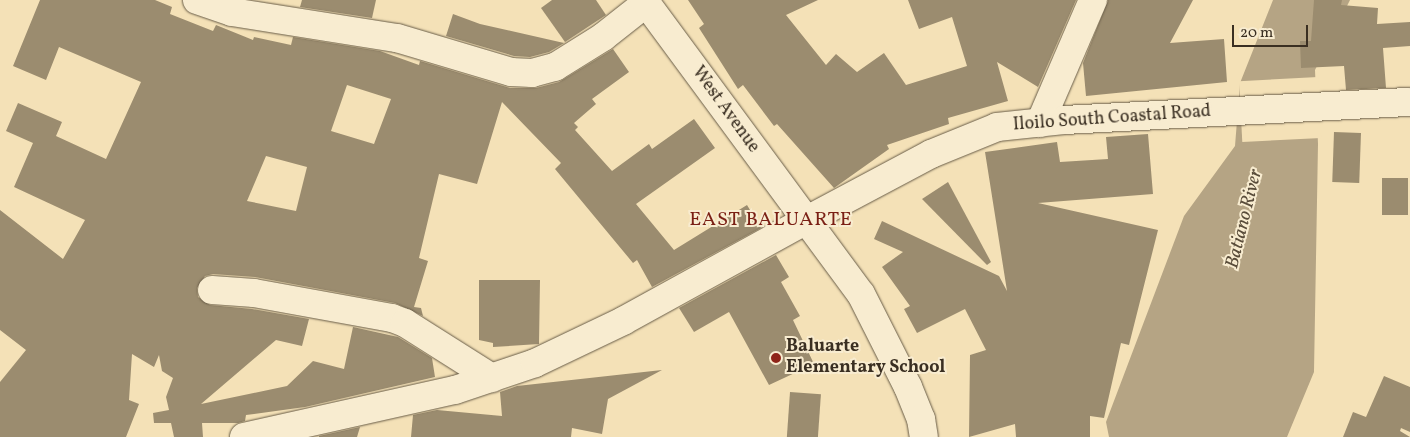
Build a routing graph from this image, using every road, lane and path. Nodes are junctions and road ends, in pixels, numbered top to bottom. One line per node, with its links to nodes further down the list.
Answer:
1 (197, 0): 3 (street)
2 (1093, 0): 5 (street)
3 (645, 2): 6 (street, West Avenue)
4 (1410, 102): 5 (street, Iloilo South Coastal Road)
5 (1040, 123): 6 (street, Iloilo South Coastal Road)
6 (805, 221): 8 (street, Iloilo South Coastal Road); 10 (street, West Avenue)
7 (212, 290): 8 (street)
8 (492, 378): 9 (street, Iloilo South Coastal Road)
9 (244, 437)
10 (924, 437)

